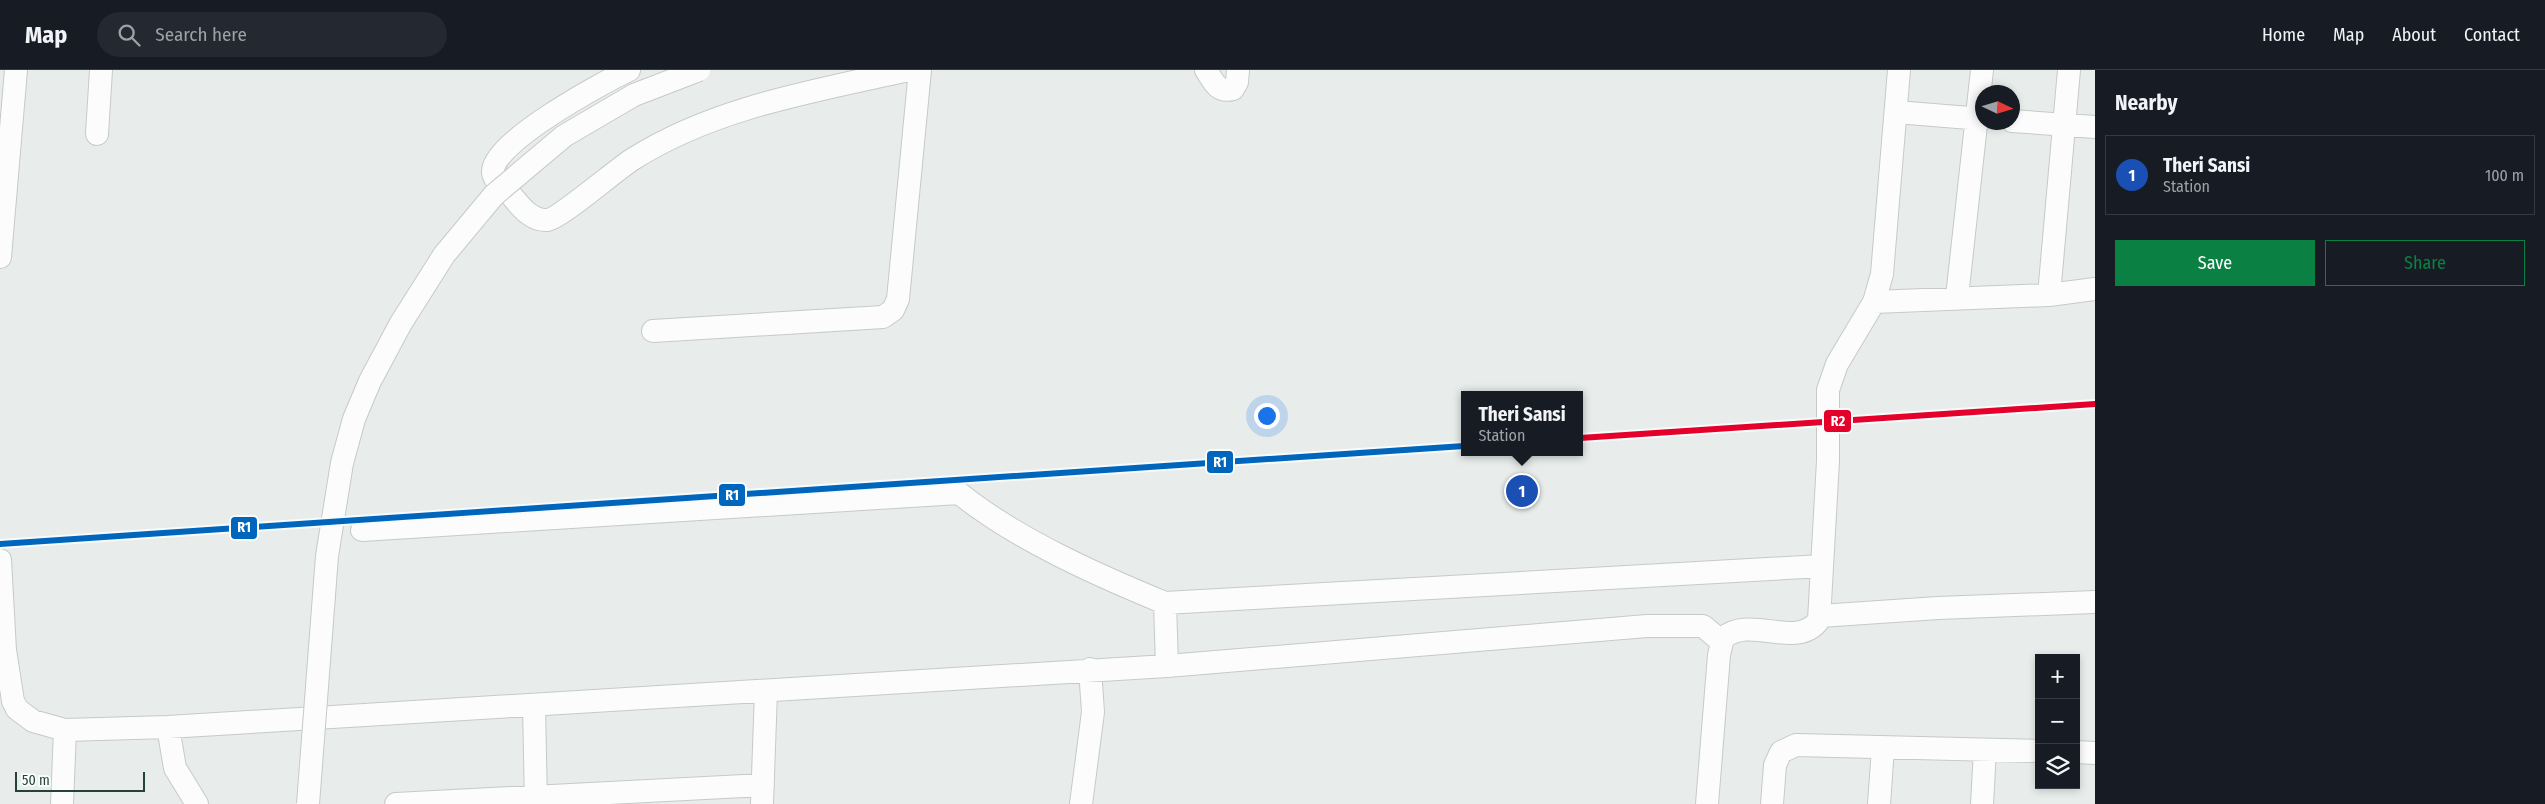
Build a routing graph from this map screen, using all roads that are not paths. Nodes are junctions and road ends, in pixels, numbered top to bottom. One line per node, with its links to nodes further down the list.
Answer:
1 (16, 70): 20 (street)
2 (101, 70): 19 (street)
3 (630, 70): 5 (street)
4 (699, 70): 50 (street, bridge)
5 (908, 70)
6 (920, 70): 26 (street)
7 (1206, 70): 8 (street)
8 (1238, 70)
9 (1899, 70): 13 (street)
10 (1982, 70): 12 (street)
11 (2069, 70): 16 (street)
12 (1981, 85)
13 (1896, 112): 14 (street); 25 (street)
14 (1975, 118)
15 (2020, 122): 16 (street)
16 (2065, 125): 17 (street); 23 (street)
17 (2095, 127)
18 (1979, 130): 24 (street)
19 (97, 134)
20 (2, 210): 21 (street)
21 (0, 257)
22 (2095, 289): 23 (street)
23 (2049, 295): 24 (street)
24 (1958, 297): 25 (street)
25 (1874, 302): 29 (street)
26 (653, 331)
27 (362, 530): 32 (street)
28 (0, 560): 30 (street)
29 (1822, 566): 32 (street); 33 (street)
30 (1, 593): 40 (street)
31 (2095, 602): 33 (street)
32 (1165, 603): 35 (street)
33 (1820, 616): 34 (street)
34 (1722, 642): 35 (street); 53 (street)
35 (1167, 666): 36 (street)
36 (1090, 669): 37 (street); 52 (street)
37 (766, 691): 38 (street); 46 (street)
38 (534, 705): 39 (street); 47 (street)
39 (168, 726): 40 (street); 49 (street)
40 (65, 730): 48 (street)
41 (1883, 748): 42 (street); 54 (street); 55 (street)
42 (1986, 750): 43 (street); 56 (street)
43 (2035, 751)
44 (2080, 752): 45 (street)
45 (2095, 753)
46 (762, 794): 47 (street)
47 (536, 799): 51 (street)
48 (62, 804)
49 (197, 804)
50 (308, 804)
51 (396, 804)
52 (1081, 804)
53 (1707, 804)
54 (1772, 804)
55 (1879, 804)
56 (1982, 804)

